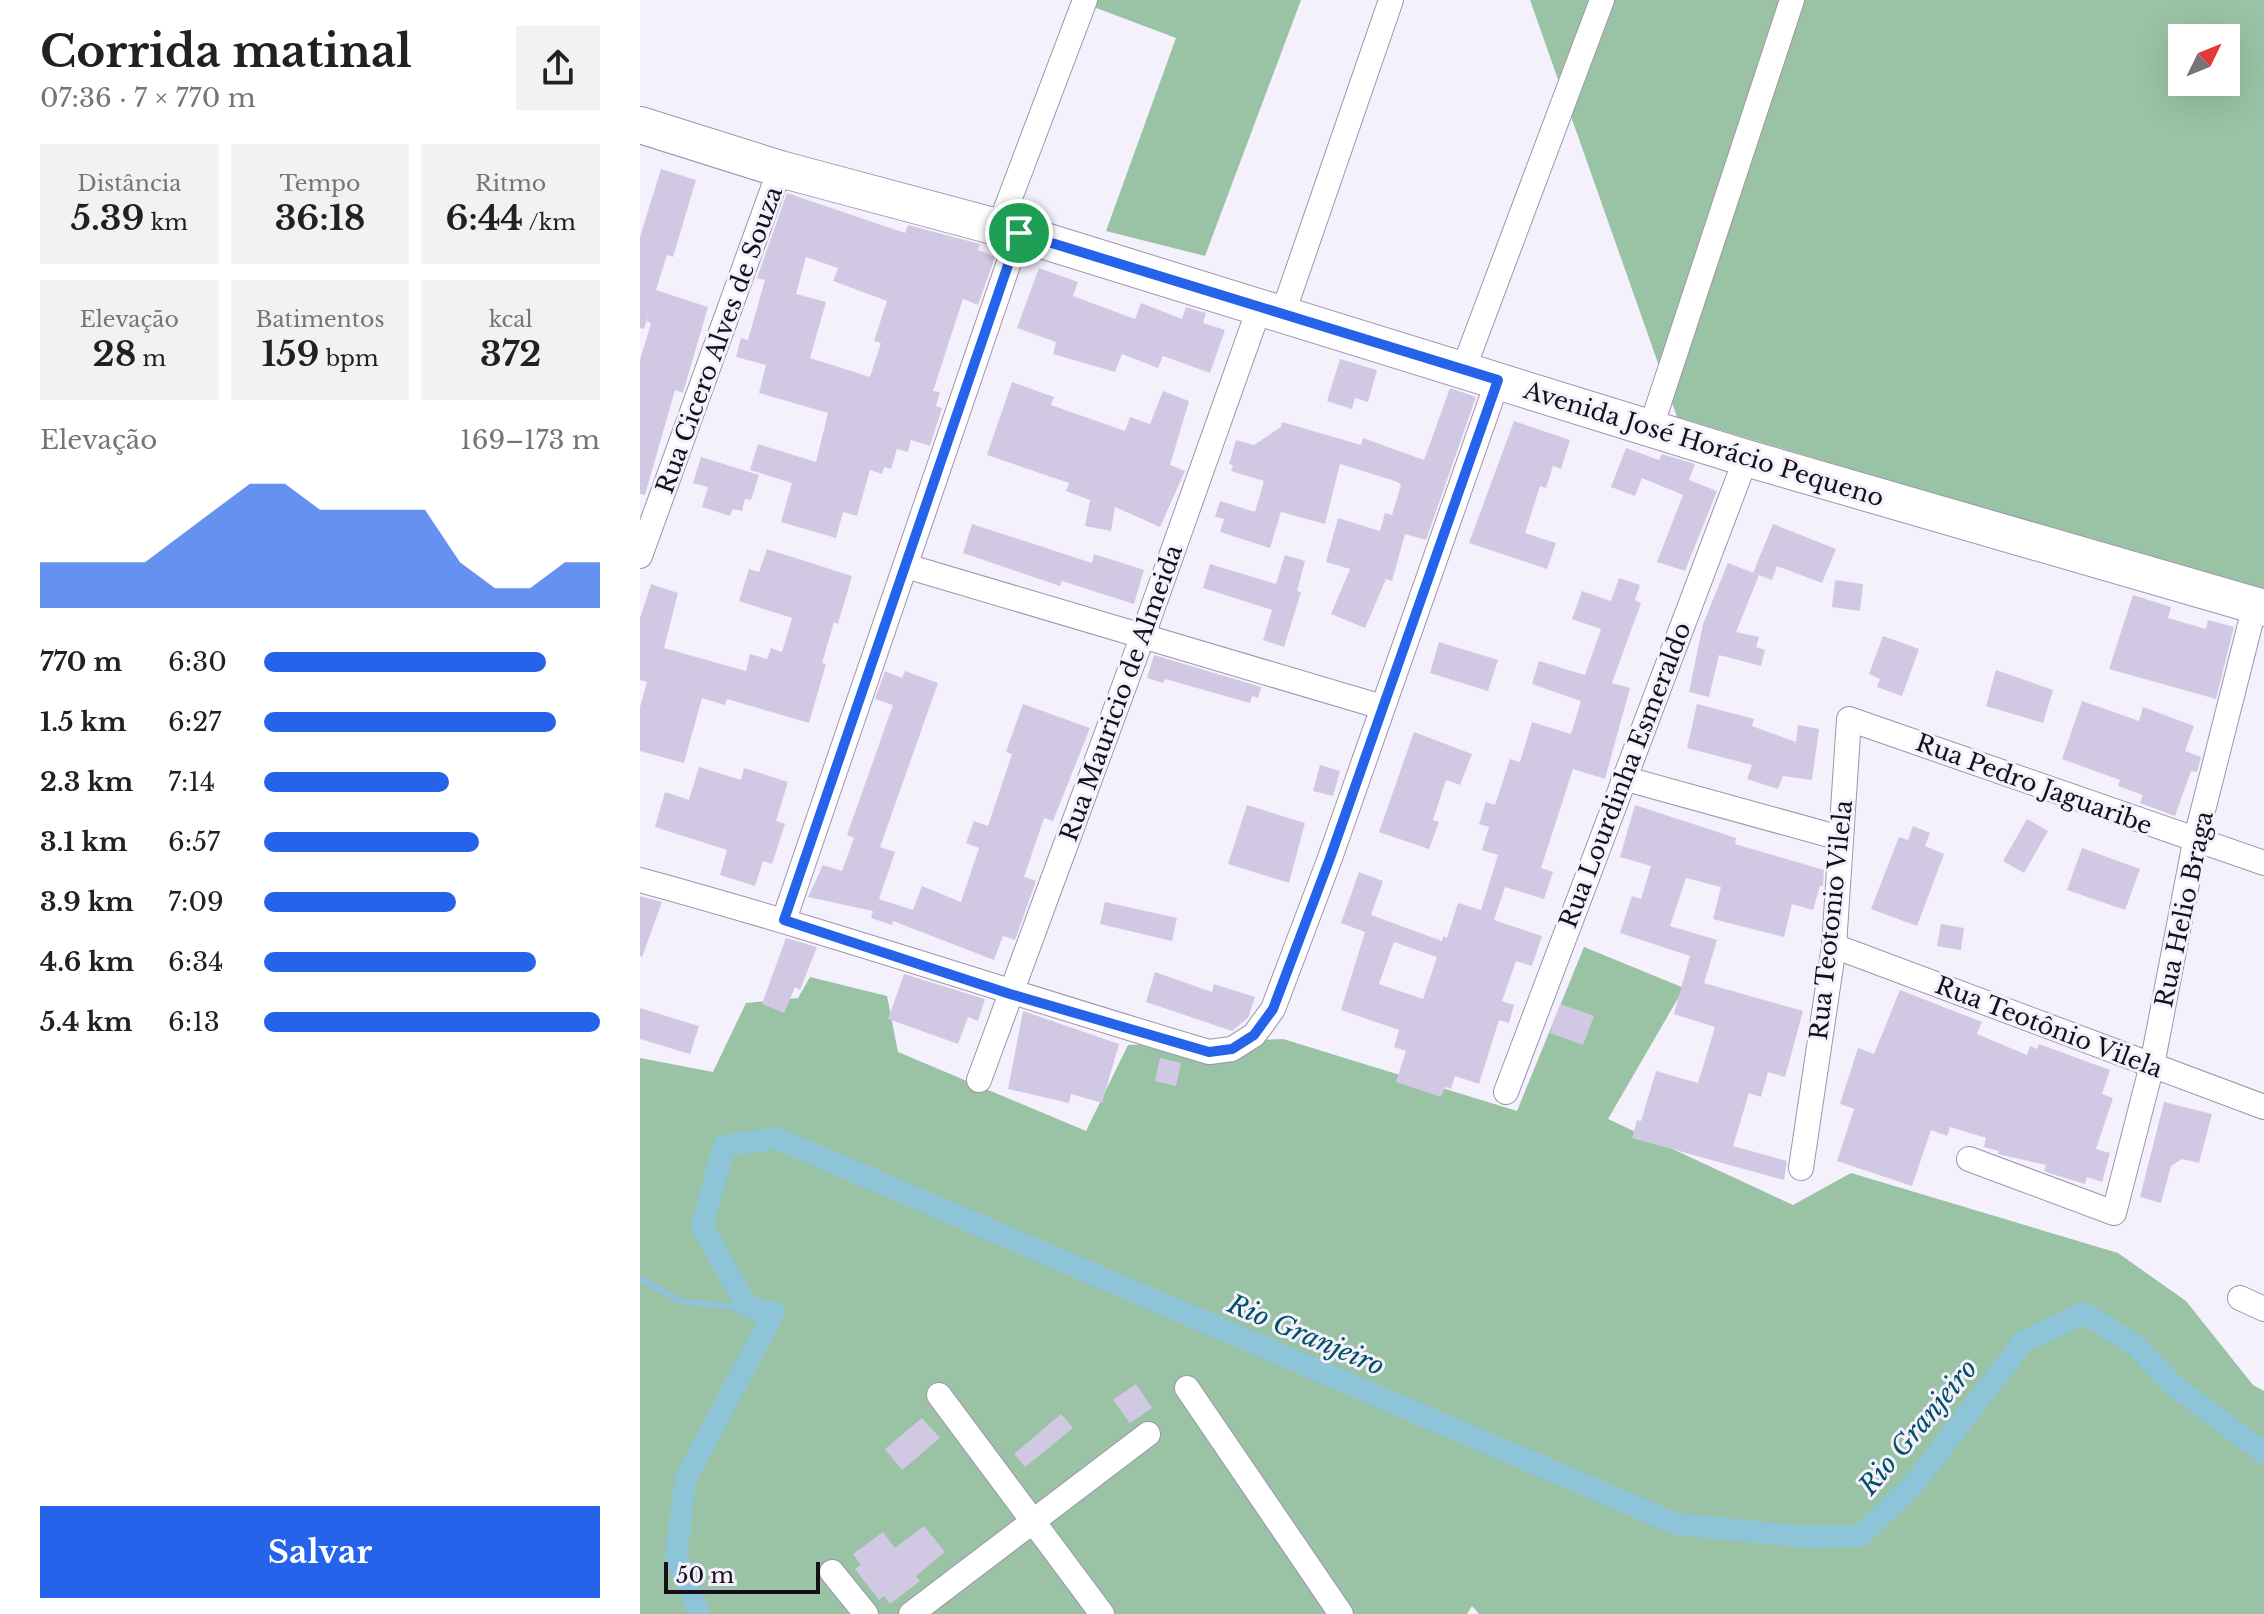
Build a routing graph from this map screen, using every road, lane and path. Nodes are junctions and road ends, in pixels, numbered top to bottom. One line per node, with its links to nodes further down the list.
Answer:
1 (1085, 0): 7 (street)
2 (1391, 0): 8 (street, Rua Mauricio de Almeida)
3 (1602, 0): 9 (street)
4 (1792, 0): 11 (street)
5 (640, 125): 6 (street, Avenida José Horácio Pequeno)
6 (780, 169): 7 (street, Avenida José Horácio Pequeno); 13 (street, Rua Cicero Alves de Souza)
7 (1009, 230): 8 (street, Avenida José Horácio Pequeno); 14 (street)
8 (1272, 309): 9 (street, Avenida José Horácio Pequeno); 16 (street, Rua Mauricio de Almeida)
9 (1463, 370): 10 (street, Avenida José Horácio Pequeno)
10 (1498, 380): 11 (street, Avenida José Horácio Pequeno); 17 (street)
11 (1651, 427): 12 (street, Avenida José Horácio Pequeno)
12 (1746, 458): 15 (street, Avenida José Horácio Pequeno); 19 (street, Rua Lourdinha Esmeraldo)
13 (640, 556)
14 (906, 566): 16 (street); 24 (street)
15 (2259, 607): 21 (street, Rua Helio Braga)
16 (1143, 635): 17 (street); 26 (street, Rua Mauricio de Almeida)
17 (1382, 707): 26 (street)
18 (1849, 719): 20 (street, Rua Teotonio Vilela); 21 (street, Rua Pedro Jaguaribe)
19 (1623, 778): 20 (street); 29 (street, Rua Lourdinha Esmeraldo)
20 (1840, 838): 25 (street, Rua Teotonio Vilela)
21 (2195, 842): 22 (street, Rua Pedro Jaguaribe); 27 (street, Rua Helio Braga)
22 (2264, 863)
23 (640, 880): 24 (street)
24 (784, 920): 26 (street)
25 (1834, 946): 27 (street, Rua Teotônio Vilela); 32 (street, Rua Teotonio Vilela)
26 (1010, 994): 28 (street, Rua Mauricio de Almeida)
27 (2152, 1065): 30 (street, Rua Teotônio Vilela); 31 (street, Rua Helio Braga)
28 (979, 1080)
29 (1506, 1092)
30 (2264, 1107)
31 (1969, 1159)
32 (1801, 1168)
33 (2240, 1298): 34 (street)
34 (2264, 1309)
35 (1187, 1388): 43 (street)
36 (939, 1395): 38 (street)
37 (1148, 1434): 38 (street)
38 (1033, 1521): 41 (street); 42 (street)
39 (832, 1572): 40 (street)
40 (866, 1614)
41 (911, 1614)
42 (1102, 1614)
43 (1341, 1614)

